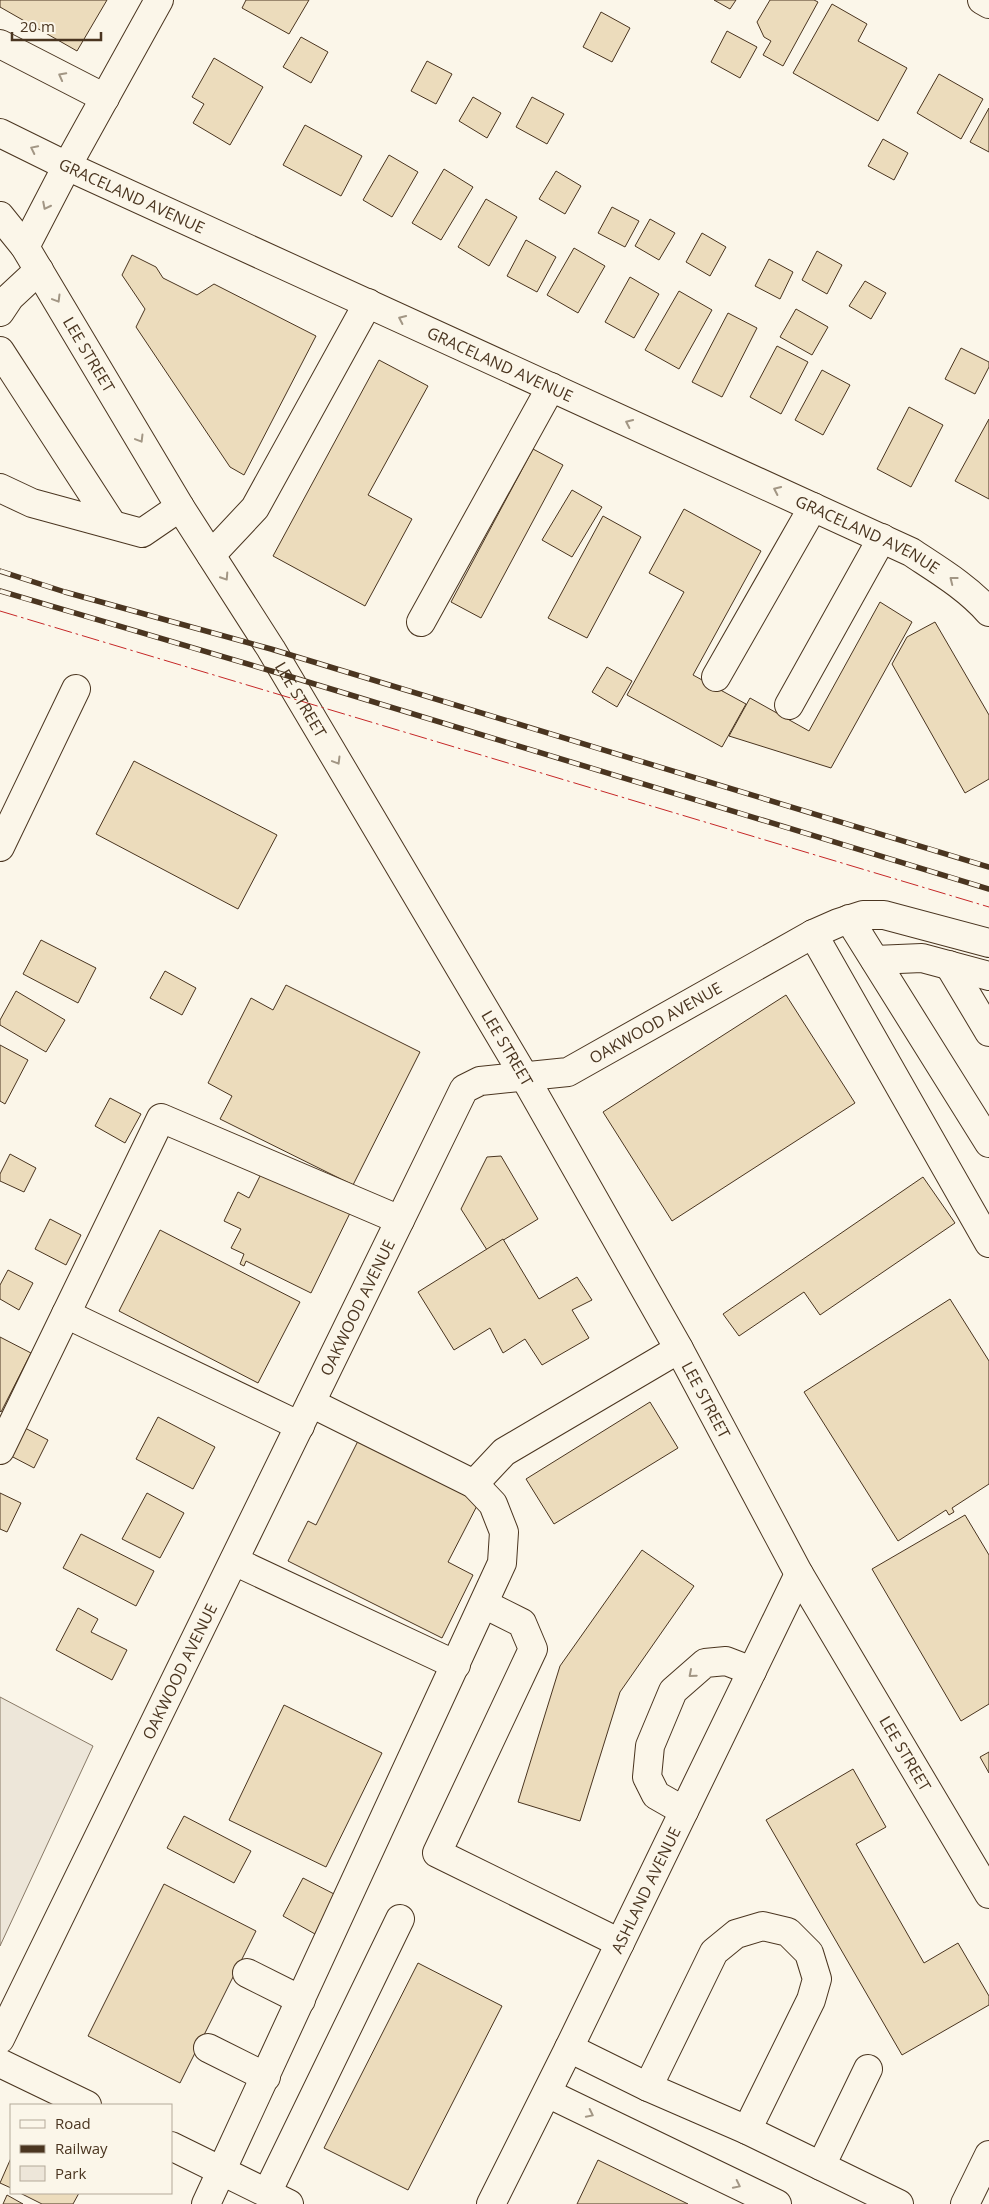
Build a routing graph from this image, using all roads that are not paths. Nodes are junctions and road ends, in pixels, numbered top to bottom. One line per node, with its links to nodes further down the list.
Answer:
1 (159, 0): 5 (street)
2 (982, 0): 3 (street)
3 (989, 4)
4 (0, 44): 5 (street, one-way to 4)
5 (105, 98): 7 (street)
6 (0, 133): 7 (street, GRACELAND AVENUE, one-way to 6)
7 (68, 166): 9 (street, one-way to 9); 10 (street, GRACELAND AVENUE)
8 (0, 216): 9 (street, LEE STREET)
9 (32, 258): 11 (street); 15 (street, LEE STREET, one-way to 15)
10 (368, 304): 13 (street, GRACELAND AVENUE, one-way to 10); 19 (street)
11 (0, 312)
12 (0, 351): 17 (street)
13 (551, 387): 16 (street, GRACELAND AVENUE, one-way to 13); 21 (street)
14 (0, 488): 17 (street)
15 (180, 507): 17 (street); 19 (street, LEE STREET)
16 (813, 507): 18 (street, GRACELAND AVENUE); 22 (street)
17 (112, 524)
18 (882, 538): 20 (street, GRACELAND AVENUE, one-way to 18); 24 (street)
19 (211, 555): 33 (street, LEE STREET, one-way to 33)
20 (989, 612)
21 (421, 622)
22 (716, 677)
23 (76, 689): 25 (street)
24 (789, 705)
25 (0, 846)
26 (849, 919): 27 (street, OAKWOOD AVENUE); 28 (street, OAKWOOD AVENUE); 29 (street)
27 (813, 934): 33 (street, OAKWOOD AVENUE); 36 (street)
28 (989, 942)
29 (875, 960): 30 (street); 34 (street)
30 (949, 965): 31 (street); 32 (street)
31 (989, 976)
32 (989, 1032)
33 (524, 1076): 35 (street, OAKWOOD AVENUE); 38 (street, LEE STREET)
34 (989, 1144)
35 (400, 1220): 37 (street); 39 (street, OAKWOOD AVENUE)
36 (989, 1243)
37 (66, 1314): 39 (street); 40 (street)
38 (679, 1349): 41 (street); 43 (street, LEE STREET)
39 (306, 1414): 41 (street); 42 (street, OAKWOOD AVENUE)
40 (0, 1450)
41 (474, 1484): 44 (street)
42 (234, 1561): 45 (street); 53 (street, OAKWOOD AVENUE)
43 (799, 1574): 46 (street, ASHLAND AVENUE); 48 (street, LEE STREET)
44 (484, 1604): 45 (street); 50 (street)
45 (456, 1664): 52 (street)
46 (752, 1671): 47 (street, ASHLAND AVENUE); 47 (street, one-way to 47)
47 (684, 1811): 50 (street, ASHLAND AVENUE)
48 (989, 1894)
49 (400, 1919): 67 (street)
50 (620, 1942): 55 (street, ASHLAND AVENUE)
51 (247, 1973): 52 (street)
52 (301, 2000): 58 (street)
53 (0, 2039)
54 (208, 2048): 58 (street)
55 (569, 2048): 59 (street); 60 (street, ASHLAND AVENUE)
56 (0, 2063): 61 (street)
57 (868, 2069): 65 (street)
58 (266, 2077): 66 (street)
59 (648, 2087): 62 (street); 62 (street)
60 (547, 2093): 69 (street, ASHLAND AVENUE); 70 (street, one-way to 70)
61 (85, 2104)
62 (747, 2130): 65 (street)
63 (172, 2146): 66 (street)
64 (989, 2155): 72 (street)
65 (821, 2166): 71 (street)
66 (222, 2171): 67 (street); 68 (street)
67 (278, 2199)
68 (206, 2204)
69 (491, 2204)
70 (777, 2204)
71 (899, 2204)
72 (965, 2204)

